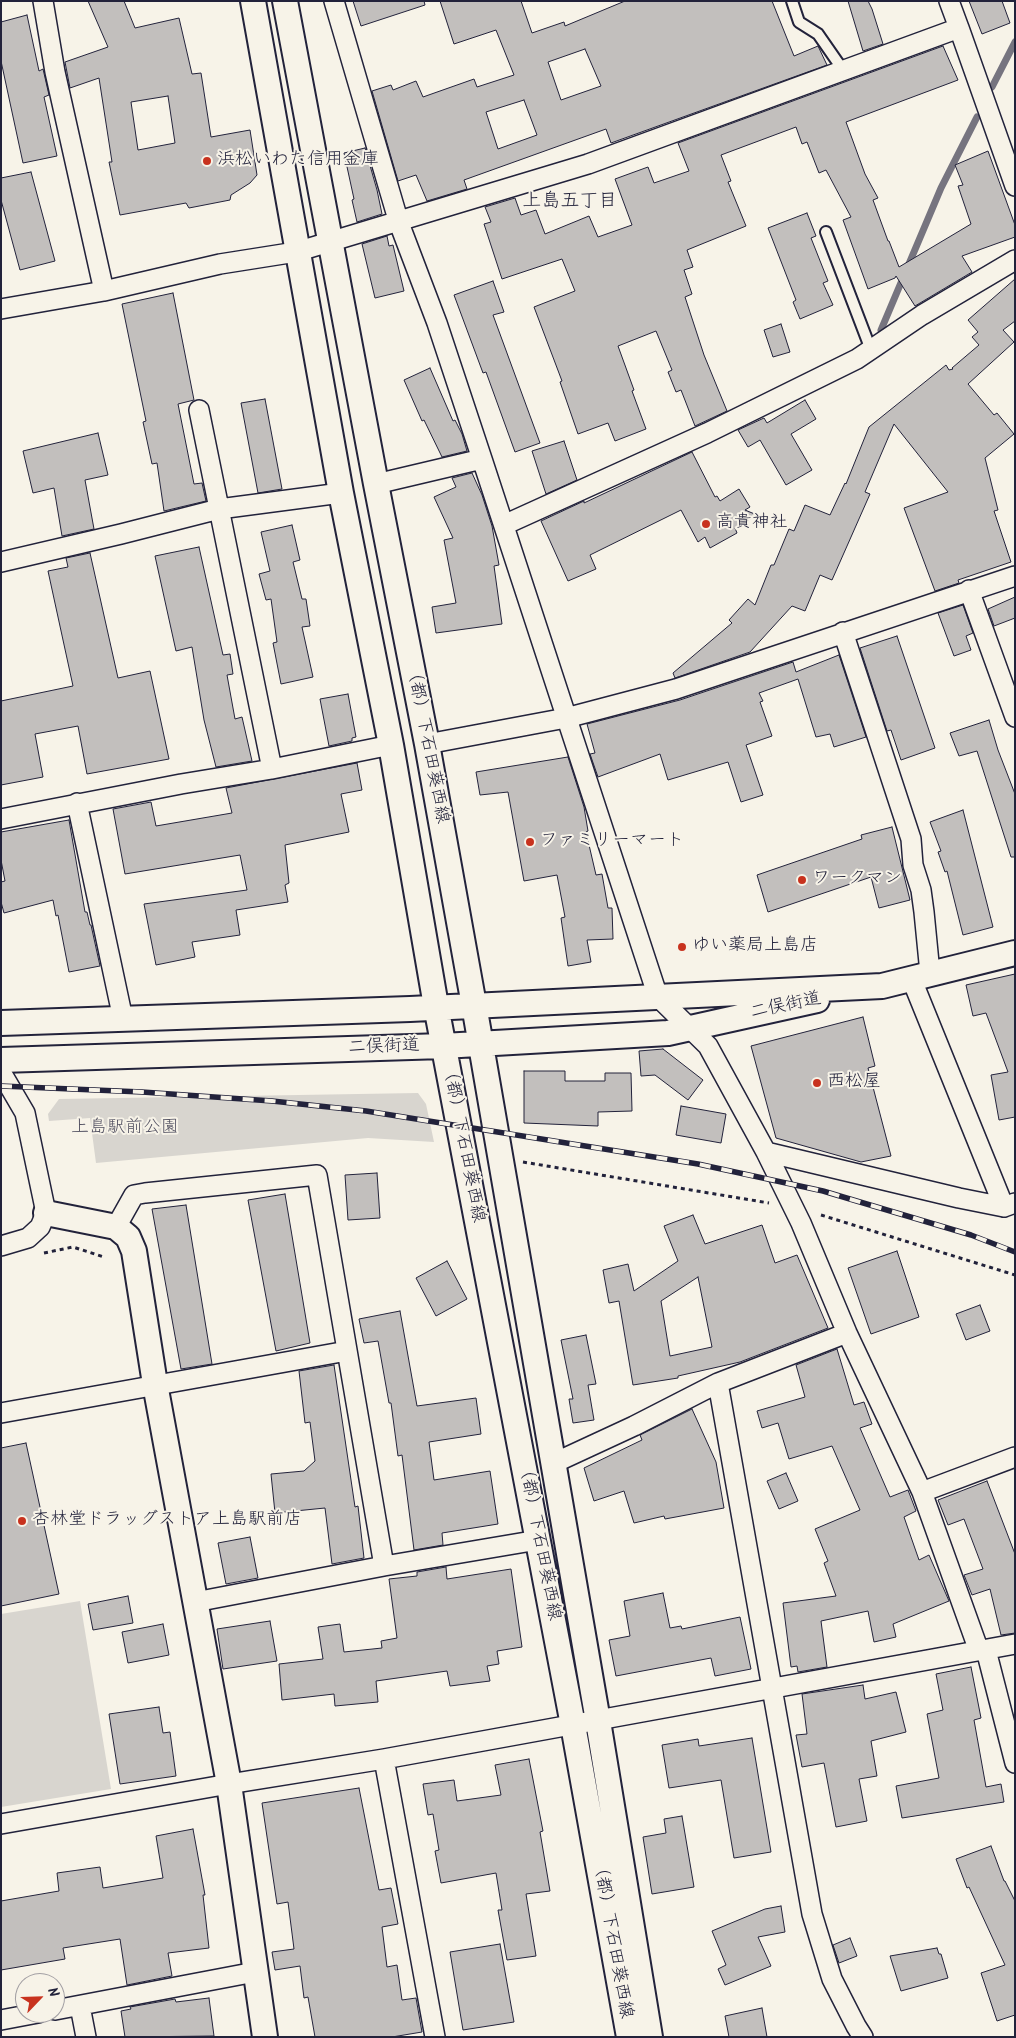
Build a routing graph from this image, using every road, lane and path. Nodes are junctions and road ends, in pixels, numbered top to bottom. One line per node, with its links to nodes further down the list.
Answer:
1 (43, 1): 15 (street)
2 (253, 1): 13 (street, （都）下石田葵西線)
3 (286, 1): 12 (street, （都）下石田葵西線)
4 (334, 1): 10 (street)
5 (792, 1): 8 (lane)
6 (949, 1): 7 (street)
7 (959, 28): 8 (street); 9 (street)
8 (843, 70): 10 (street)
9 (1015, 186)
10 (398, 222): 12 (street); 19 (street)
11 (826, 232): 17 (lane)
12 (331, 243): 13 (street); 20 (street, （都）下石田葵西線)
13 (296, 252): 15 (street); 21 (street, （都）下石田葵西線)
14 (1015, 260): 17 (street)
15 (104, 291): 16 (street)
16 (1, 309)
17 (871, 350): 23 (street)
18 (199, 410): 22 (street)
19 (482, 459): 20 (street); 23 (street)
20 (376, 484): 30 (street, （都）下石田葵西線)
21 (341, 493): 22 (street); 31 (street, （都）下石田葵西線)
22 (219, 509): 24 (street); 32 (street)
23 (504, 525): 29 (street)
24 (1, 562)
25 (1015, 576): 26 (street)
26 (969, 590): 27 (street); 28 (street)
27 (843, 632): 29 (street); 36 (street)
28 (1015, 717)
29 (566, 718): 30 (street); 38 (street)
30 (427, 744): 39 (street, （都）下石田葵西線)
31 (391, 745): 32 (street); 40 (street, （都）下石田葵西線)
32 (272, 769): 33 (street)
33 (77, 803): 34 (street); 41 (street)
34 (1, 819)
35 (1015, 953): 36 (street, 二俣街道)
36 (921, 976): 37 (street, 二俣街道); 50 (street)
37 (882, 986): 38 (street, 二俣街道); 43 (street, 二俣街道)
38 (658, 997): 39 (street, 二俣街道); 43 (street)
39 (474, 1005): 40 (street, 二俣街道); 44 (street, （都）下石田葵西線)
40 (436, 1006): 41 (street, 二俣街道); 45 (street, （都）下石田葵西線)
41 (122, 1019): 42 (street, 二俣街道)
42 (1, 1023)
43 (690, 1028): 44 (street, 二俣街道); 48 (street)
44 (481, 1044): 45 (street, 二俣街道); 49 (street, （都）下石田葵西線)
45 (443, 1046): 46 (street, 二俣街道); 66 (street, （都）下石田葵西線)
46 (1, 1060)
47 (1, 1072): 52 (street)
48 (766, 1152): 50 (street); 51 (street)
49 (500, 1159): 51 (path); 64 (street, （都）下石田葵西線)
50 (1009, 1205)
51 (793, 1207): 57 (path); 58 (street)
52 (46, 1213): 53 (street); 54 (street)
53 (116, 1227): 59 (street); 61 (street)
54 (1, 1246)
55 (37, 1254): 56 (path)
56 (104, 1257)
57 (1015, 1275)
58 (847, 1333): 60 (street); 65 (street)
59 (347, 1350): 61 (street); 67 (street)
60 (718, 1382): 64 (street); 71 (street)
61 (155, 1384): 62 (street); 68 (street)
62 (1, 1413)
63 (1015, 1457): 65 (street)
64 (552, 1464): 72 (street, （都）下石田葵西線)
65 (922, 1492): 70 (street)
66 (538, 1540): 67 (street); 73 (street, （都）下石田葵西線)
67 (384, 1566): 68 (street)
68 (194, 1602): 76 (street)
69 (1015, 1644): 70 (street)
70 (982, 1650): 71 (street); 75 (street)
71 (772, 1688): 72 (street); 88 (street)
72 (598, 1721): 73 (street); 87 (street, （都）下石田葵西線)
73 (573, 1725): 74 (street); 86 (street, （都）下石田葵西線)
74 (384, 1759): 76 (street); 85 (street)
75 (1015, 1763)
76 (228, 1784): 77 (street); 78 (street)
77 (1, 1824)
78 (255, 1972): 79 (street); 84 (street)
79 (80, 2006): 80 (street); 83 (street)
80 (65, 2008)
81 (15, 2017): 82 (street)
82 (1, 2020)
83 (86, 2037)
84 (266, 2037)
85 (435, 2037)
86 (629, 2037)
87 (650, 2037)
88 (863, 2037)

